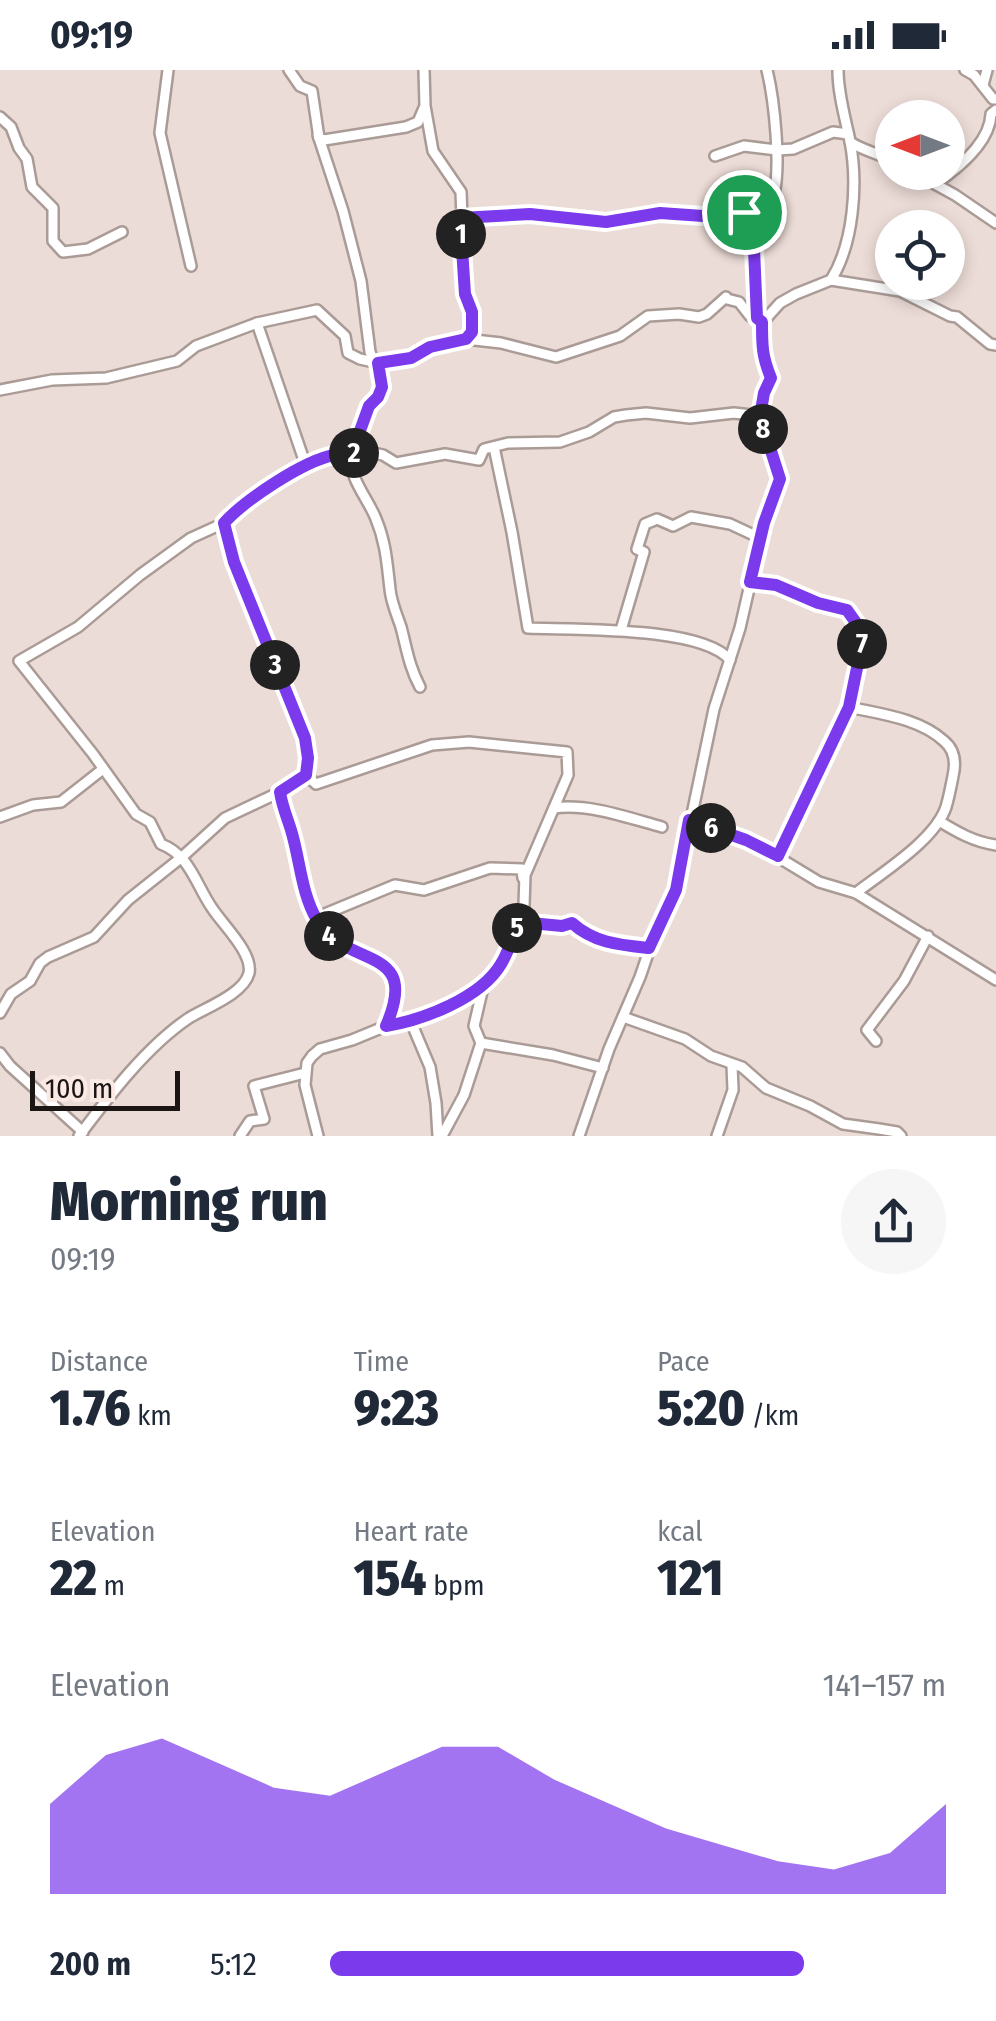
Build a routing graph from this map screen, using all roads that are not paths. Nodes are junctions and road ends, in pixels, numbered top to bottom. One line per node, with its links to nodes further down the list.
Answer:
1 (168, 70): 29 (street)
2 (290, 70): 16 (street)
3 (424, 70): 10 (street)
4 (767, 70): 18 (street)
5 (838, 70): 17 (street)
6 (986, 70): 7 (street); 8 (street)
7 (970, 73): 8 (street)
8 (983, 84): 9 (street)
9 (996, 99)
10 (425, 106): 13 (street); 15 (street)
11 (996, 110): 22 (street)
12 (0, 117): 28 (street)
13 (418, 122): 15 (street); 16 (street)
14 (312, 123): 16 (street)
15 (428, 127): 26 (street)
16 (319, 138): 35 (street)
17 (849, 138): 18 (street); 19 (street); 23 (street)
18 (777, 150): 21 (street); 25 (street)
19 (863, 150): 20 (street); 23 (street)
20 (875, 152)
21 (715, 156)
22 (965, 157)
23 (853, 162): 30 (street)
24 (944, 190): 27 (street)
25 (759, 213): 26 (street); 31 (street)
26 (460, 218): 33 (street)
27 (996, 223)
28 (122, 232)
29 (191, 266)
30 (831, 280): 31 (street); 34 (street)
31 (759, 320): 33 (street); 37 (street)
32 (256, 324): 35 (street); 36 (street); 41 (street)
33 (472, 337): 35 (street)
34 (996, 346)
35 (378, 366): 39 (street)
36 (0, 390)
37 (760, 416): 38 (street); 44 (street)
38 (494, 446): 39 (street); 46 (street)
39 (354, 453): 40 (street); 42 (street)
40 (332, 456): 41 (street); 42 (street)
41 (306, 466): 43 (street)
42 (352, 473): 48 (street)
43 (224, 523): 50 (street); 51 (street)
44 (760, 538): 45 (street); 46 (street)
45 (750, 582): 47 (street); 49 (street)
46 (621, 630): 47 (street)
47 (730, 660): 55 (street)
48 (420, 687)
49 (849, 707): 56 (street); 59 (street)
50 (104, 769): 54 (street); 60 (street)
51 (306, 775): 52 (street); 53 (street)
52 (280, 792): 60 (street); 63 (street)
53 (554, 808): 57 (street); 61 (street)
54 (0, 816)
55 (689, 820): 59 (street); 66 (street)
56 (939, 821): 58 (street); 62 (street)
57 (662, 827)
58 (996, 845)
59 (778, 856): 62 (street)
60 (182, 857): 69 (street); 79 (street)
61 (524, 882): 63 (street); 64 (street)
62 (856, 892): 65 (street)
63 (315, 918): 72 (street)
64 (520, 922): 66 (street); 68 (street)
65 (928, 936): 67 (street); 73 (street)
66 (649, 948): 70 (street)
67 (996, 980)
68 (484, 983): 71 (street); 74 (street)
69 (0, 1013)
70 (623, 1017): 76 (street); 77 (street)
71 (411, 1022): 72 (street); 82 (street)
72 (386, 1026): 78 (street)
73 (876, 1041)
74 (482, 1043): 77 (street); 82 (street)
75 (0, 1053): 79 (street)
76 (732, 1065): 84 (street); 85 (street)
77 (603, 1068): 83 (street)
78 (305, 1074): 80 (street); 81 (street)
79 (81, 1134)
80 (240, 1136)
81 (318, 1136)
82 (440, 1136)
83 (579, 1136)
84 (716, 1136)
85 (901, 1136)

